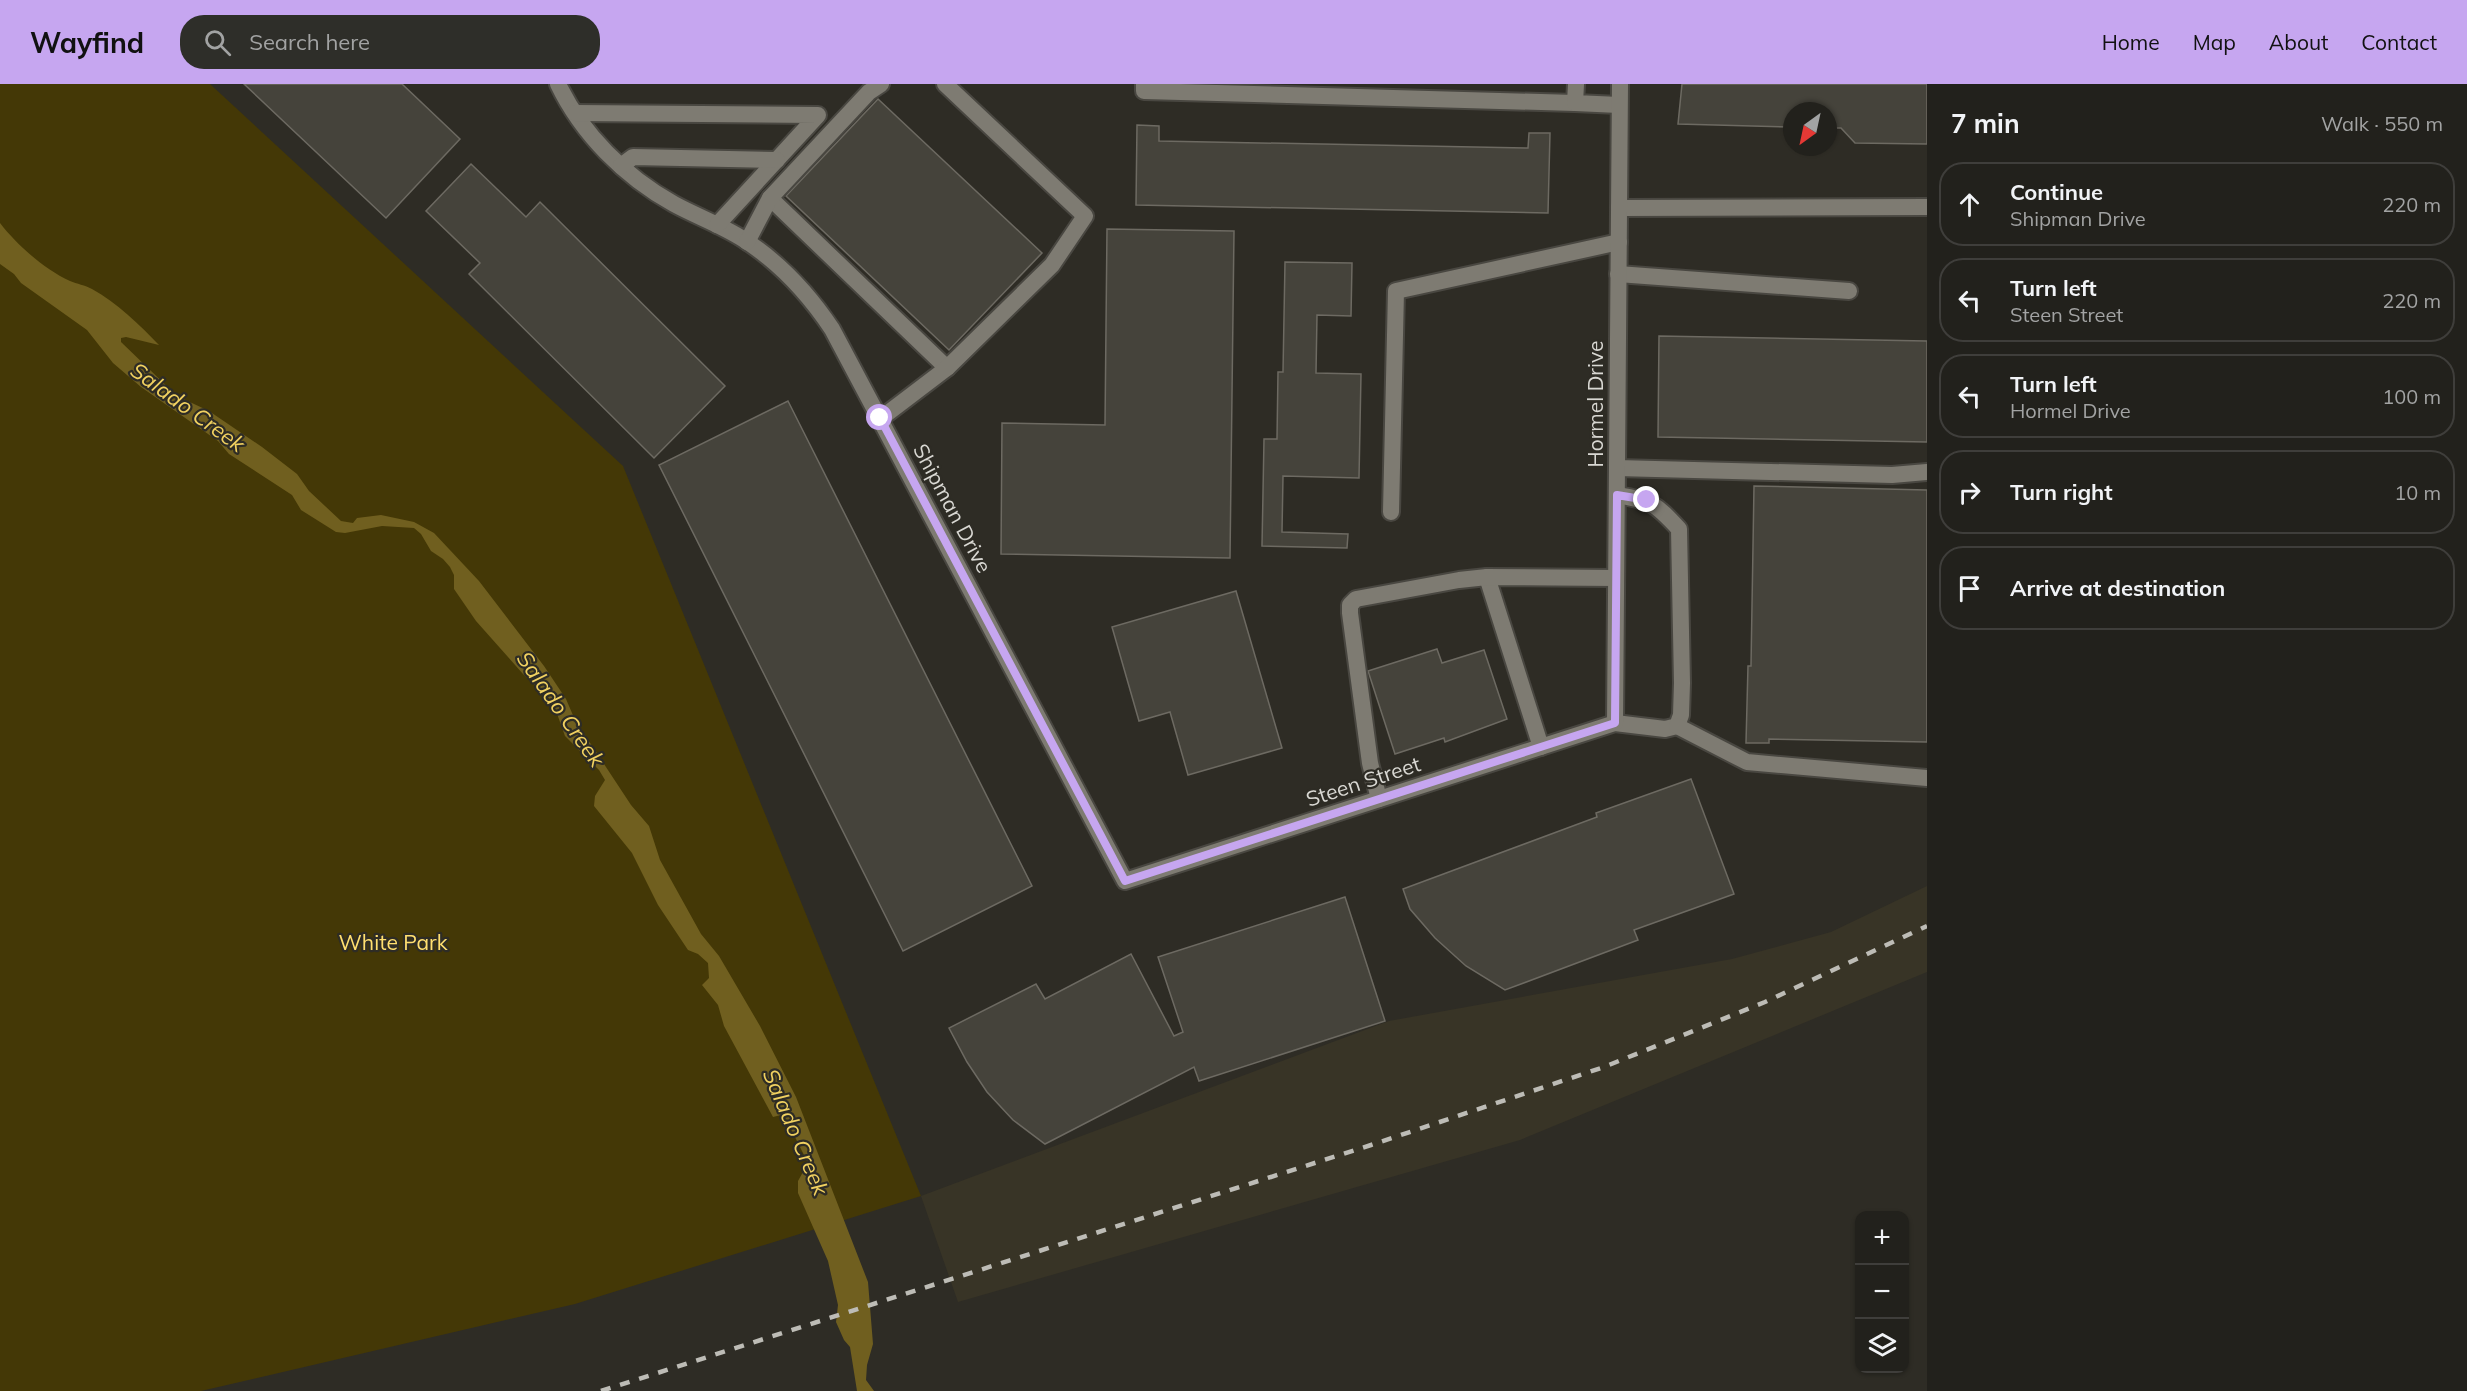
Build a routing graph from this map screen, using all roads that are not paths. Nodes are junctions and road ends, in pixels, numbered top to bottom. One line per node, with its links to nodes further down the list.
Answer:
1 (558, 84): 9 (street, Shipman Drive)
2 (881, 84): 12 (street)
3 (945, 84): 20 (street)
4 (1144, 84): 7 (street)
5 (1576, 84): 7 (street)
6 (1620, 84): 8 (street, Hormel Drive)
7 (1575, 103): 8 (street)
8 (1619, 105): 14 (street, Hormel Drive)
9 (575, 113): 10 (street); 11 (street, Shipman Drive)
10 (777, 160): 11 (street); 15 (street)
11 (621, 166): 15 (street, Shipman Drive)
12 (770, 198): 16 (street); 20 (street)
13 (1927, 207): 14 (street)
14 (1619, 208): 17 (street, Hormel Drive)
15 (717, 225): 16 (street, Shipman Drive)
16 (747, 242): 21 (street, Shipman Drive)
17 (1619, 242): 18 (street, Hormel Drive); 25 (street)
18 (1618, 274): 19 (street); 22 (street, Hormel Drive)
19 (1849, 291)
20 (947, 368): 21 (street)
21 (880, 418): 33 (street, Shipman Drive)
22 (1617, 468): 23 (street); 24 (street, Hormel Drive)
23 (1927, 472)
24 (1617, 495): 27 (street, Hormel Drive); 29 (street)
25 (1391, 512)
26 (1488, 577): 27 (street); 30 (street); 32 (street)
27 (1616, 578): 28 (street, Hormel Drive)
28 (1615, 723): 29 (street); 30 (street, Steen Street)
29 (1677, 726): 31 (street)
30 (1541, 747): 32 (street, Steen Street)
31 (1927, 778)
32 (1379, 799): 33 (street, Steen Street)
33 (1125, 881)

